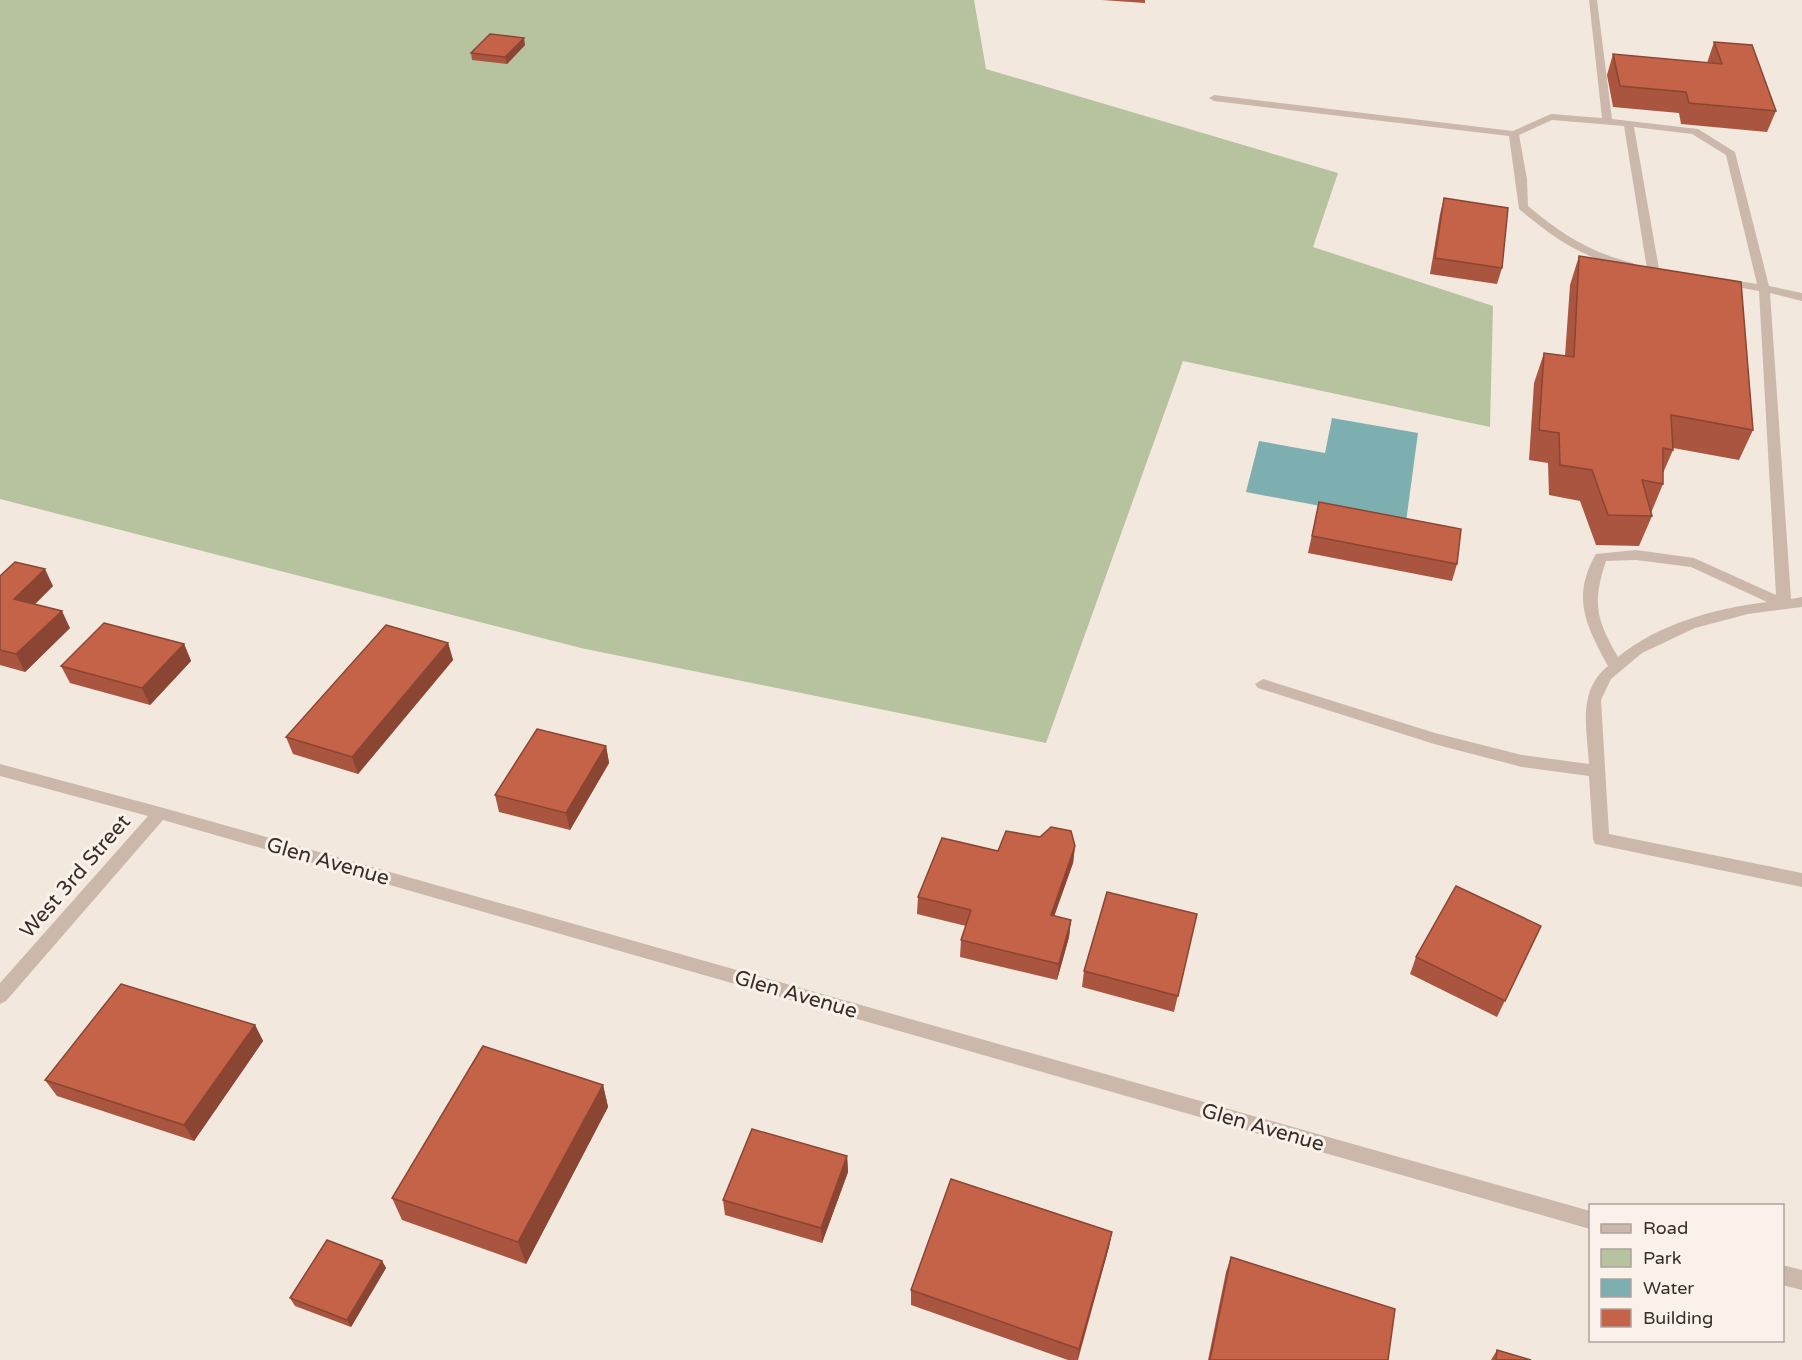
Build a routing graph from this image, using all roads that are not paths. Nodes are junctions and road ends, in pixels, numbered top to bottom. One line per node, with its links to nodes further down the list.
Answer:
1 (1593, 0): 3 (street)
2 (1214, 98): 5 (street)
3 (1607, 122): 4 (street); 5 (street)
4 (1628, 123): 5 (street); 7 (street)
5 (1514, 134)
6 (1708, 279): 7 (street)
7 (1764, 288): 8 (street); 10 (street)
8 (1802, 298)
9 (1802, 602): 10 (street)
10 (1784, 604): 11 (street); 11 (street)
11 (1616, 667): 14 (street)
12 (1263, 684): 14 (street)
13 (0, 770): 15 (street, Glen Avenue)
14 (1598, 771): 16 (street)
15 (160, 813): 17 (street, West 3rd Street); 18 (street, Glen Avenue)
16 (1802, 880)
17 (0, 996)
18 (1589, 1220)
19 (1784, 1276): 20 (street)
20 (1802, 1280)

